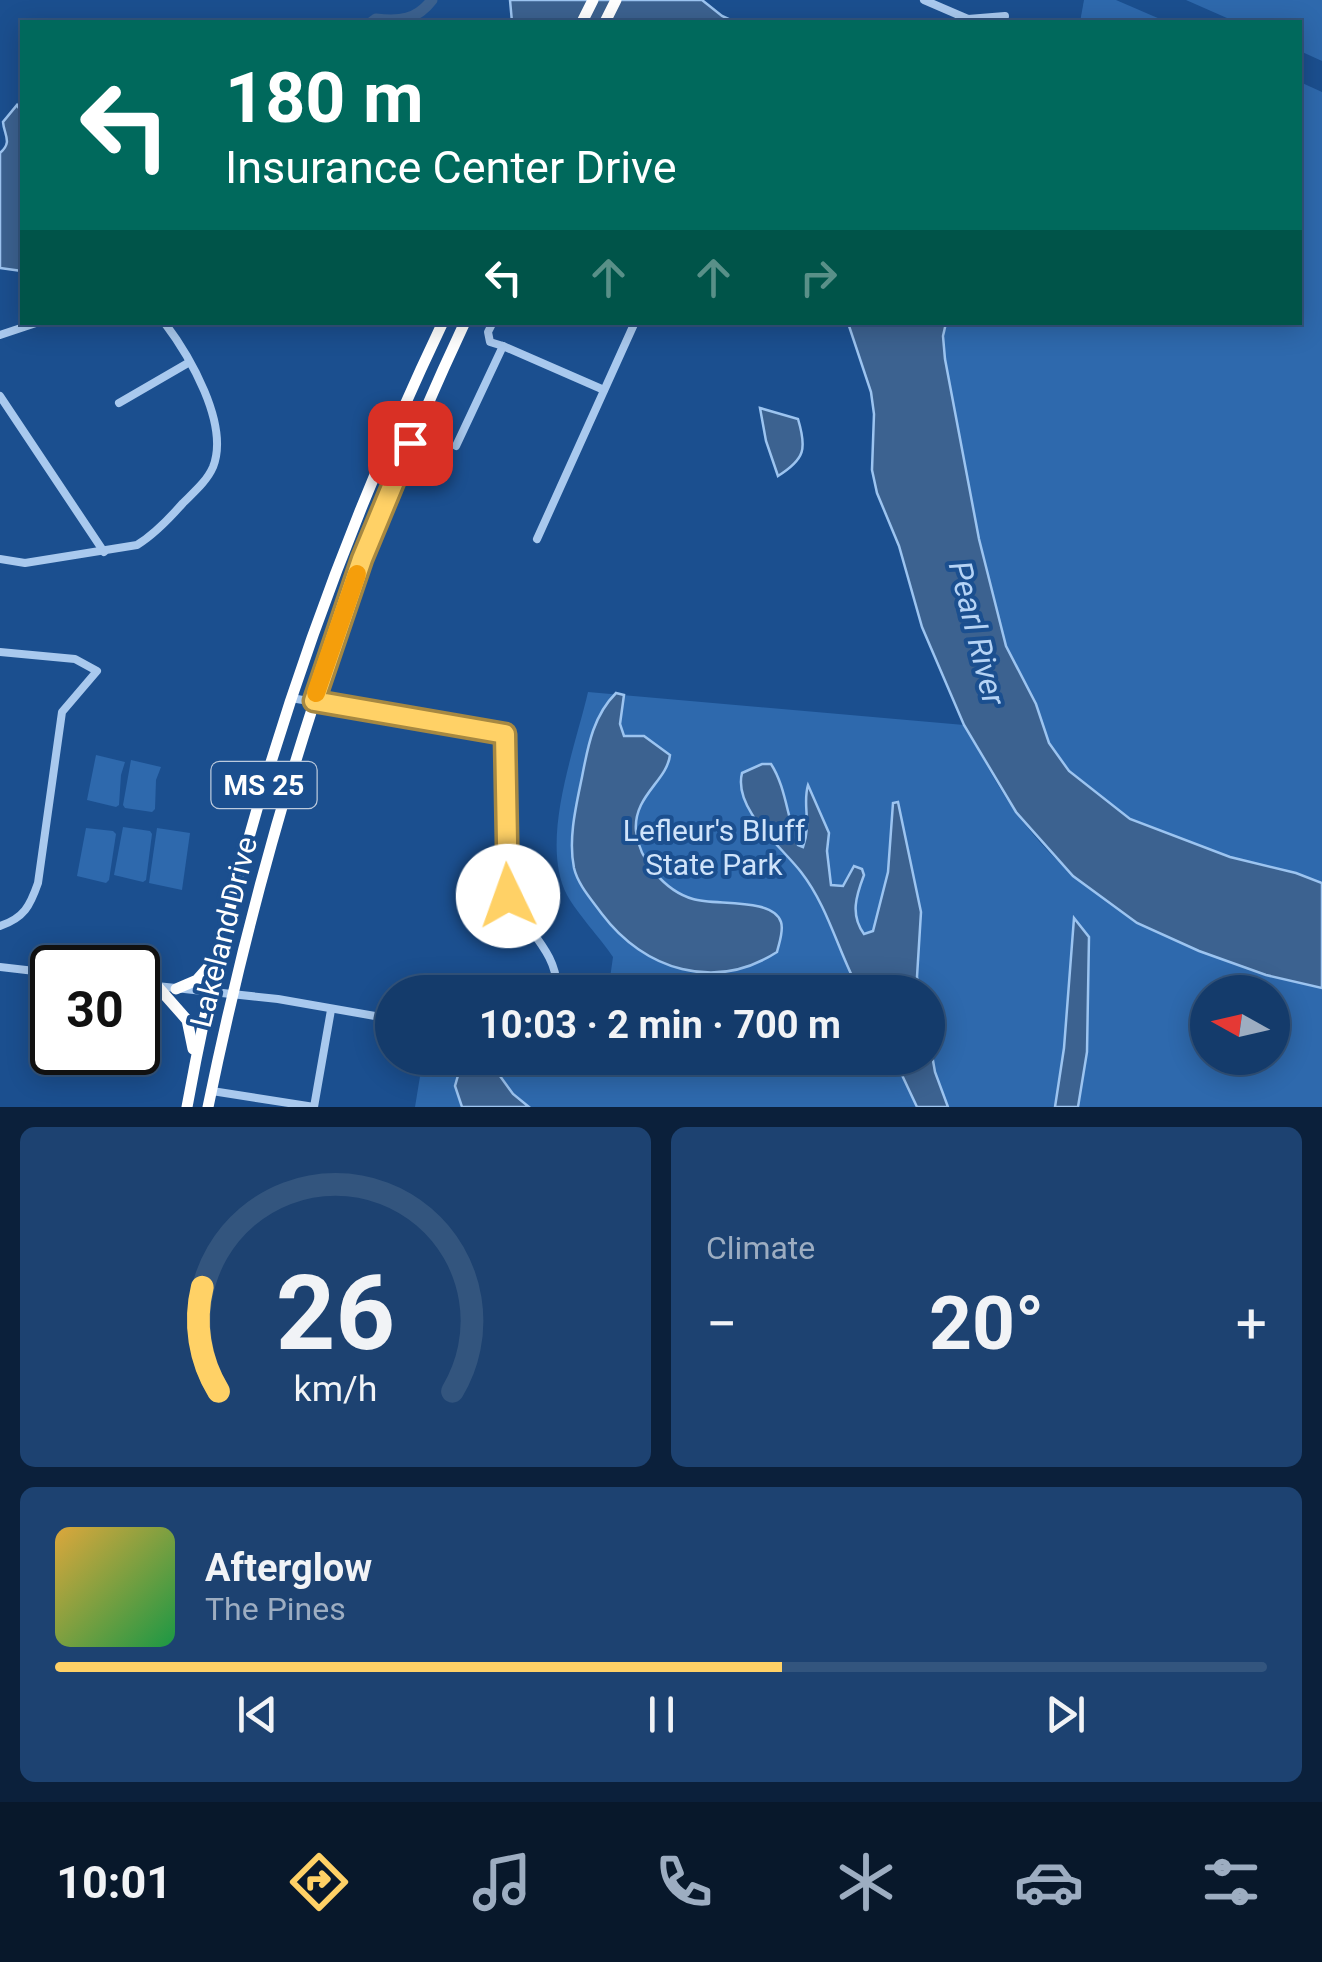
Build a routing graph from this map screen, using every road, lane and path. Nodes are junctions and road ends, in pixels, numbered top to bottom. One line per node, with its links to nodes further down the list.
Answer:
1 (924, 0): 2 (street)
2 (1005, 16)
3 (30, 325): 9 (street)
4 (166, 325): 11 (street)
5 (442, 325): 20 (highway, Lakeland Drive / MS 25)
6 (464, 325): 21 (highway, Lakeland Drive / MS 25)
7 (492, 325): 10 (street)
8 (634, 325): 12 (street)
9 (0, 335)
10 (503, 346): 12 (street); 15 (street)
11 (188, 362): 14 (street); 17 (street)
12 (604, 390): 16 (street)
13 (0, 396): 17 (street)
14 (120, 403)
15 (456, 446)
16 (537, 538)
17 (104, 552): 18 (street)
18 (0, 559)
19 (0, 652): 22 (street)
20 (291, 698): 21 (street); 23 (highway, Lakeland Drive / MS 25)
21 (314, 701): 26 (street); 31 (highway, Lakeland Drive / MS 25)
22 (0, 926)
23 (218, 950): 28 (highway); 30 (highway, Lakeland Drive / MS 25)
24 (0, 966): 25 (street)
25 (30, 970)
26 (557, 975)
27 (160, 986): 28 (street)
28 (176, 988): 30 (street)
29 (160, 989): 34 (highway)
30 (210, 993): 31 (street); 34 (highway, Lakeland Drive / MS 25)
31 (232, 995): 32 (street); 35 (highway, Lakeland Drive / MS 25)
32 (331, 1010): 33 (street); 38 (street)
33 (375, 1016)
34 (192, 1084): 36 (highway, Lakeland Drive / MS 25)
35 (212, 1091): 37 (highway, Lakeland Drive / MS 25); 38 (street)
36 (187, 1107)
37 (208, 1107)
38 (314, 1107)

